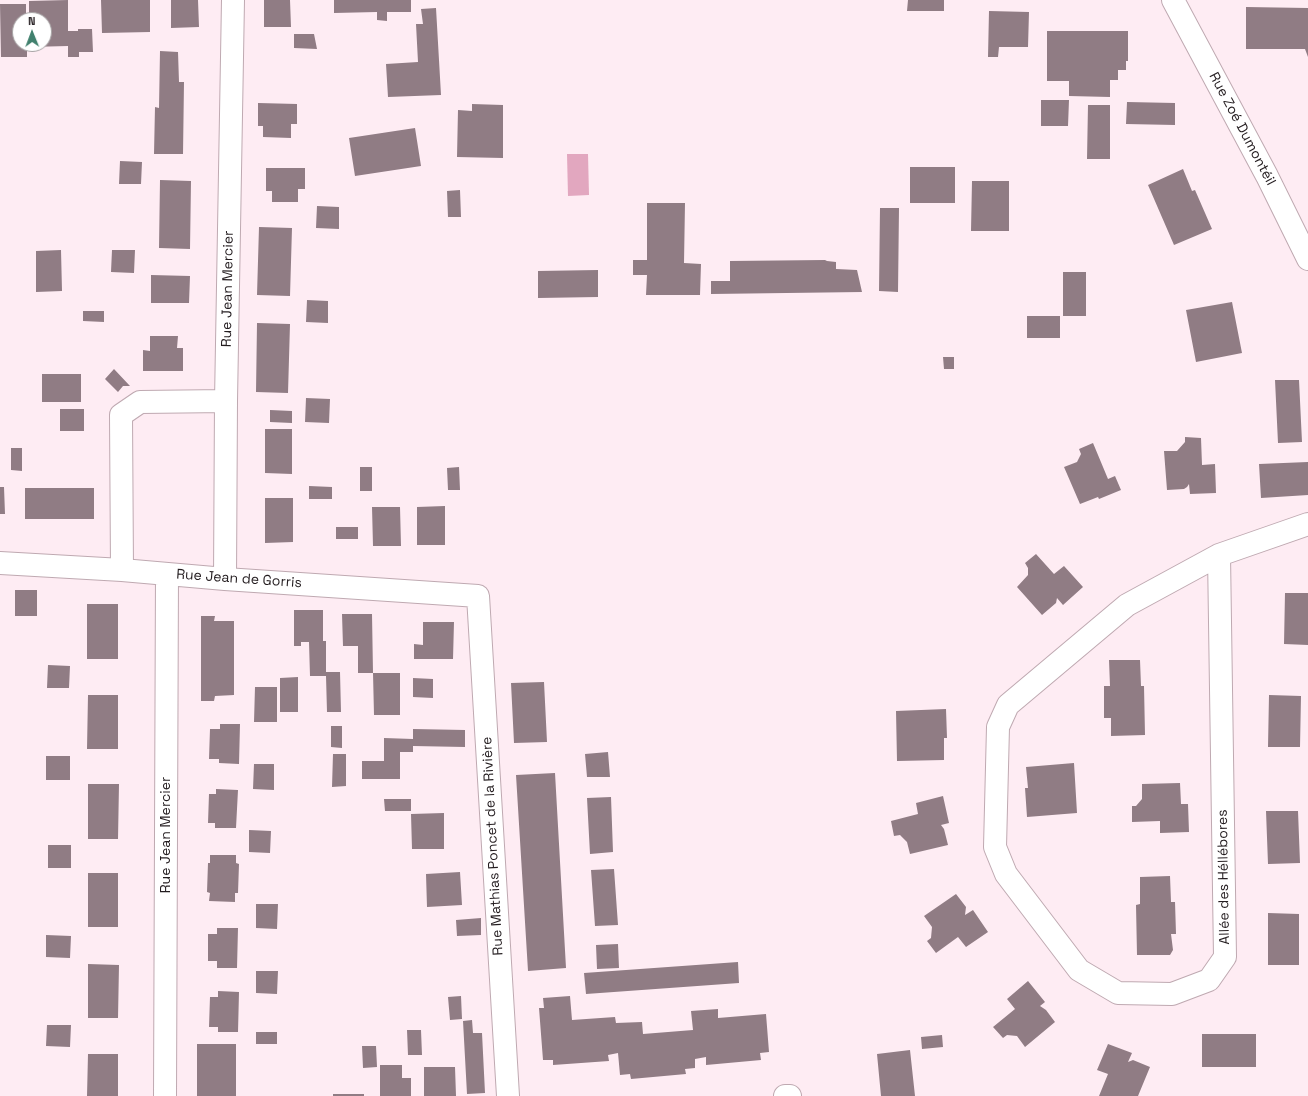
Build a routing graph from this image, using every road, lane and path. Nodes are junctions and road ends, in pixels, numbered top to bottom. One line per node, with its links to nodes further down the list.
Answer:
1 (233, 0): 4 (street, Rue Jean Mercier)
2 (1173, 0): 3 (street, Rue Zoé Dumontéil)
3 (1308, 259)
4 (226, 401): 8 (street); 10 (street, Rue Jean Mercier)
5 (1308, 524): 6 (street, Allée des Héllébores)
6 (1219, 556): 6 (street, Allée des Héllébores)
7 (0, 563): 8 (street, Rue Jean de Gorris)
8 (122, 570): 9 (street, Rue Jean de Gorris)
9 (167, 574): 10 (street, Rue Jean de Gorris); 12 (street, Rue Jean Mercier)
10 (225, 579): 11 (street, Rue Jean de Gorris)
11 (478, 596): 13 (street, Rue Mathias Poncet de la Rivière)
12 (165, 1096)
13 (508, 1096)
14 (785, 1096): 15 (street)
15 (790, 1096)

